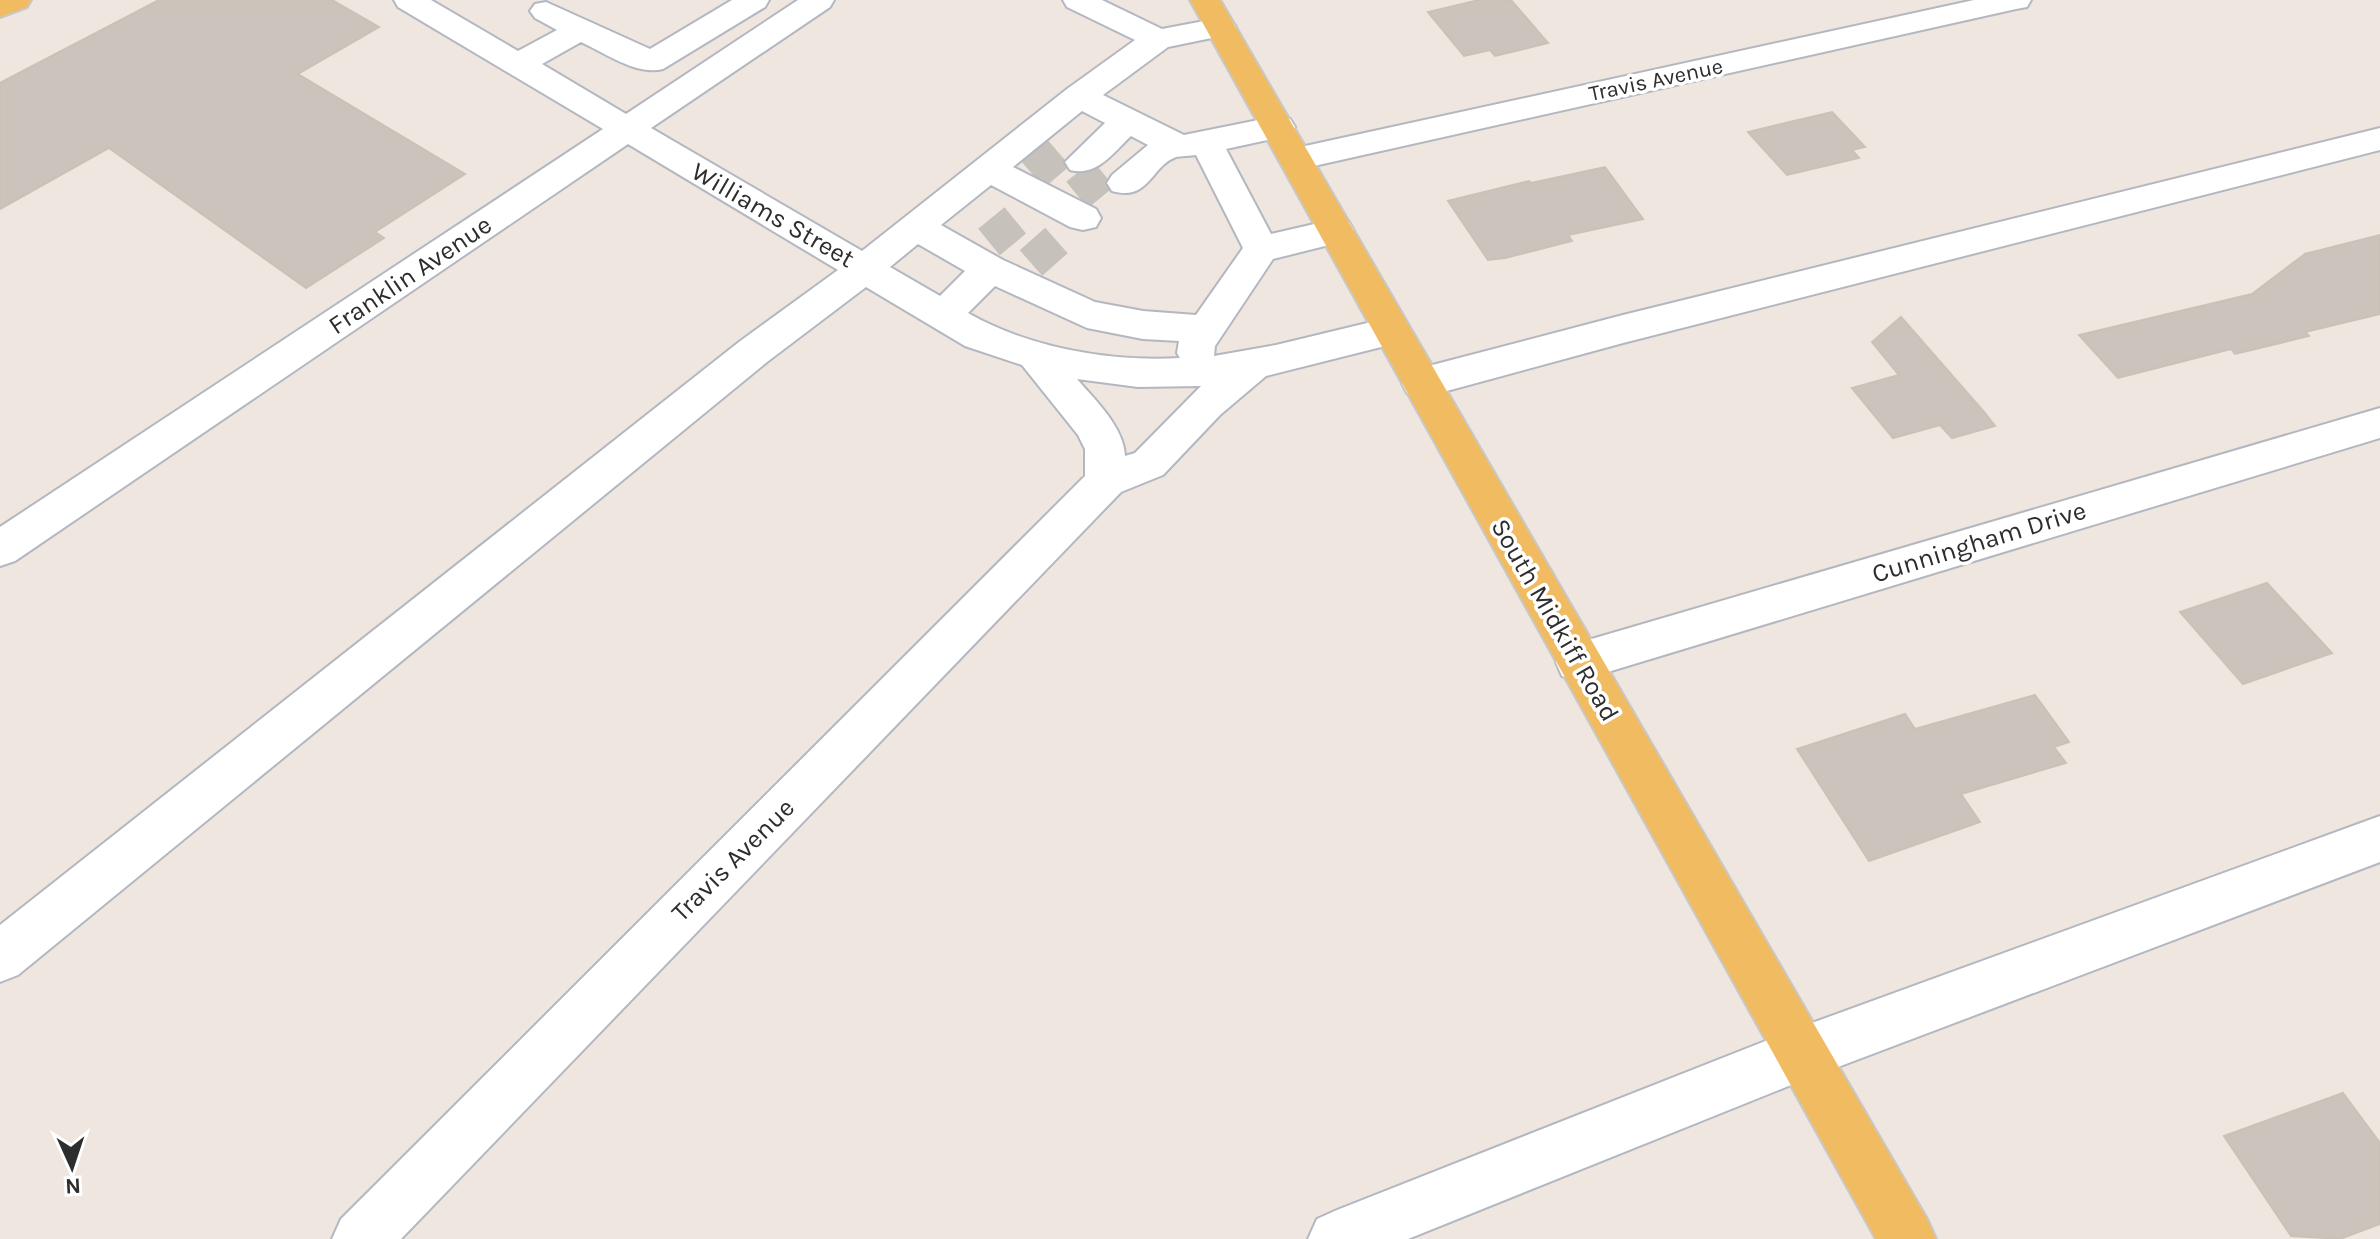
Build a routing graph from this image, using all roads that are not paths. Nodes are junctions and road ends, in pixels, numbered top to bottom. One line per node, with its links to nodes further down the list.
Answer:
1 (16, 0): 7 (main road)
2 (754, 0): 12 (street)
3 (819, 0): 14 (street, Franklin Avenue)
4 (1078, 0): 11 (street)
5 (2016, 0): 19 (street, Travis Avenue)
6 (428, 3): 13 (street, Williams Street)
7 (0, 8)
8 (546, 11): 10 (street)
9 (1213, 13): 11 (street); 19 (main road, South Midkiff Road)
10 (580, 30): 12 (street); 13 (street)
11 (1158, 39): 15 (street)
12 (682, 45): 14 (street)
13 (518, 64): 16 (street, Williams Street)
14 (719, 66): 16 (street, Franklin Avenue)
15 (1128, 120): 18 (street, Travis Avenue); 20 (street); 21 (street); 21 (street)
16 (627, 130): 25 (street, Williams Street); 37 (street, Franklin Avenue)
17 (2380, 139): 34 (street)
18 (1206, 142): 19 (street, Travis Avenue); 24 (street)
19 (1287, 143): 23 (main road, South Midkiff Road)
20 (989, 169): 21 (street); 22 (street)
21 (1048, 211): 22 (street); 26 (street); 27 (street)
22 (916, 227): 25 (street)
23 (1336, 231): 24 (street); 29 (main road, South Midkiff Road)
24 (1261, 249): 28 (street)
25 (864, 269): 27 (street, Williams Street); 40 (street)
26 (1053, 298): 28 (street); 30 (street)
27 (943, 315): 30 (street, Williams Street)
28 (1207, 329): 32 (street)
29 (1392, 331): 31 (street, Travis Avenue); 34 (main road, South Midkiff Road)
30 (1025, 353): 33 (street, Williams Street); 36 (street)
31 (1254, 364): 32 (street, Travis Avenue); 36 (street, Travis Avenue)
32 (1197, 370): 33 (street, Travis Avenue)
33 (1157, 373)
34 (1421, 383): 38 (main road, South Midkiff Road)
35 (2380, 423): 38 (street, Cunningham Drive)
36 (1106, 481): 42 (street, Travis Avenue)
37 (0, 549)
38 (1578, 662): 41 (main road, South Midkiff Road)
39 (2380, 839): 41 (street)
40 (0, 957)
41 (1801, 1054): 43 (street); 44 (main road, South Midkiff Road)
42 (361, 1239)
43 (1337, 1239)
44 (1907, 1239)

